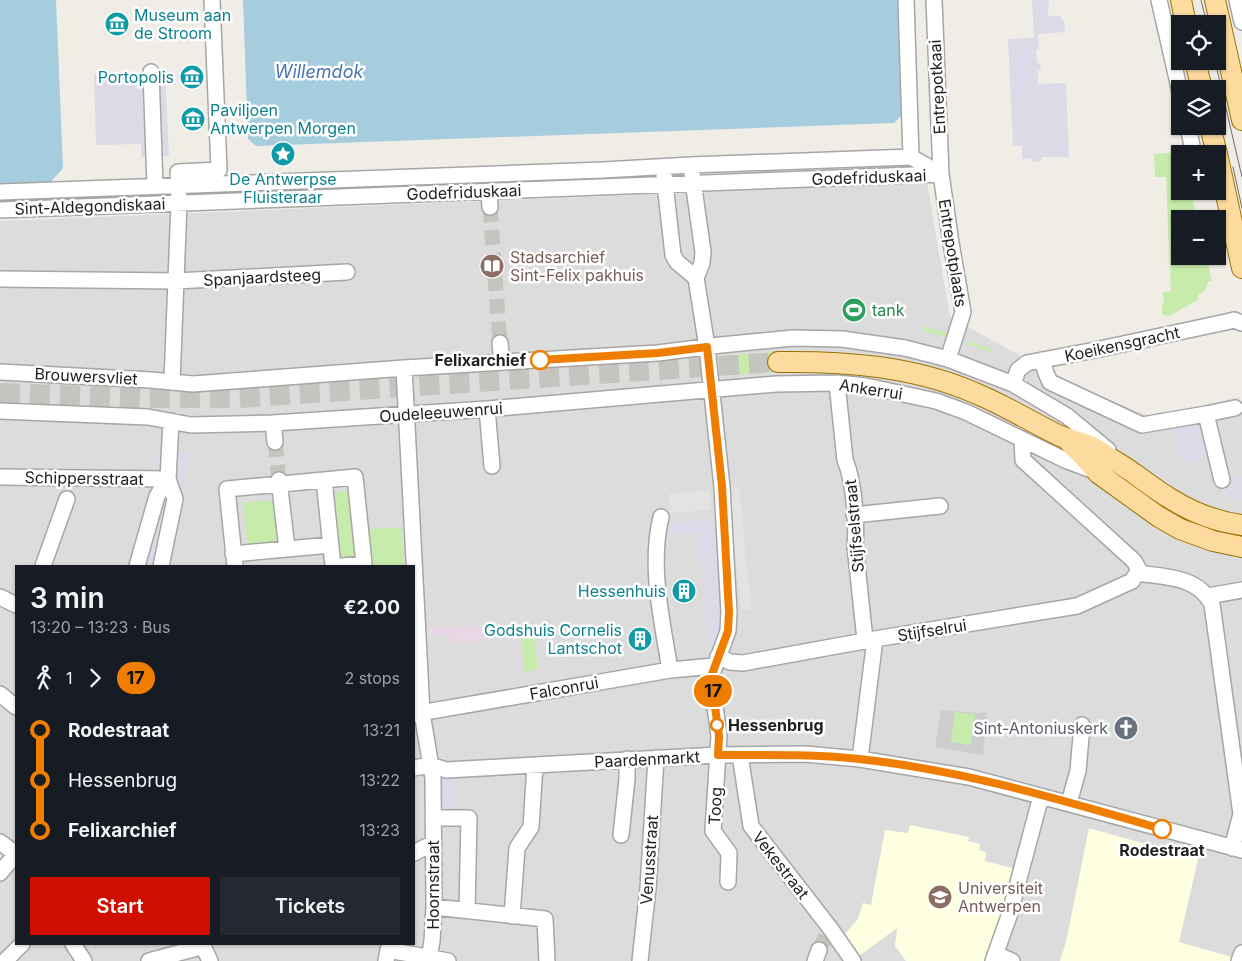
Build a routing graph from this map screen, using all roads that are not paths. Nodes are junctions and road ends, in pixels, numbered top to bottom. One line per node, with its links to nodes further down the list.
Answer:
1 (212, 0): 18 (street)
2 (906, 0): 13 (street, Entrepotkaai)
3 (934, 0): 16 (street, Entrepotkaai)
4 (1159, 0): 11 (street)
5 (1181, 0): 8 (main road)
6 (1215, 0): 12 (main road)
7 (1237, 0): 9 (street)
8 (1184, 15)
9 (1242, 22)
10 (151, 72): 20 (street)
11 (1177, 80)
12 (1242, 120)
13 (911, 157): 14 (street, Godefriduskaai); 16 (street, Godefriduskaai)
14 (691, 165): 15 (street, Godefriduskaai); 17 (street)
15 (664, 167): 18 (street, Godefriduskaai); 19 (street)
16 (941, 174): 17 (street, Godefriduskaai); 35 (street, Entrepotplaats)
17 (694, 184): 19 (street, Godefriduskaai); 29 (street)
18 (179, 185): 20 (street, Sint-Aldegondiskaai); 24 (street)
19 (665, 185): 21 (street, Godefriduskaai); 29 (street)
20 (155, 186): 22 (street, Sint-Aldegondiskaai)
21 (489, 191): 24 (street, Godefriduskaai); 25 (street)
22 (0, 192)
23 (1226, 198): 27 (main road)
24 (179, 203): 26 (street, Sint-Aldegondiskaai); 31 (street)
25 (490, 207)
26 (0, 210)
27 (1242, 268)
28 (347, 272): 31 (street, Spanjaardsteeg)
29 (696, 278): 34 (street)
30 (0, 279): 31 (street, Spanjaardsteeg)
31 (176, 282): 41 (street)
32 (1242, 323): 36 (street, Koeikensgracht)
33 (500, 343): 37 (street)
34 (707, 347): 35 (street); 37 (street); 44 (street)
35 (948, 359): 43 (street)
36 (1042, 360): 43 (street, Koeikensgracht); 49 (street)
37 (502, 362): 39 (street)
38 (778, 362): 52 (main road, Ankerrui)
39 (404, 368): 41 (street); 48 (street, Hoornstraat)
40 (0, 372): 41 (street, Brouwersvliet)
41 (172, 382)
42 (837, 383): 44 (street, Ankerrui); 53 (street, Ankerrui); 65 (street, Stijfselstraat)
43 (1013, 384): 56 (street)
44 (712, 391): 46 (street, Oudeleeuwenrui); 85 (street)
45 (1235, 408): 49 (street)
46 (488, 409): 48 (street, Oudeleeuwenrui); 55 (street)
47 (0, 411): 50 (street)
48 (407, 414): 51 (street, Oudeleeuwenrui); 77 (street, Hoornstraat)
49 (1206, 414): 61 (street)
50 (171, 421): 51 (street, Oudeleeuwenrui); 59 (street)
51 (273, 423): 54 (street)
52 (1065, 438): 56 (main road, Ankerrui); 57 (main road, Ankerrui)
53 (1022, 440): 57 (street, Ankerrui); 78 (street)
54 (275, 442)
55 (492, 466)
56 (1129, 468): 67 (main road, Ankerrui)
57 (1098, 473): 69 (main road, Ankerrui)
58 (0, 477): 63 (street, Schippersstraat)
59 (168, 479): 63 (street, Schippersstraat); 73 (street); 74 (street)
60 (324, 480): 62 (street); 68 (street); 76 (street)
61 (1222, 480)
62 (279, 482): 70 (street); 71 (street)
63 (67, 487): 72 (street)
64 (940, 506): 65 (street)
65 (854, 515): 84 (street, Stijfselstraat)
66 (661, 517): 86 (street)
67 (1242, 525)
68 (331, 545): 70 (street); 75 (street)
69 (1242, 547)
70 (287, 549): 71 (street)
71 (234, 560)
72 (43, 565)
73 (137, 565)
74 (161, 565)
75 (333, 565)
76 (353, 565)
77 (413, 565)
78 (1137, 573): 80 (street); 84 (street, Stijfselrui)
79 (1242, 590): 80 (street)
80 (1208, 596): 105 (street)
81 (0, 597): 82 (street)
82 (15, 604)
83 (415, 631): 89 (street, Hoornstraat)
84 (870, 640): 85 (street, Stijfselrui); 95 (street, Stijfselstraat)
85 (716, 661): 86 (street, Falconrui); 91 (street)
86 (670, 670): 89 (street, Falconrui)
87 (1, 696): 88 (street)
88 (15, 706)
89 (418, 713): 97 (street, Hoornstraat)
90 (1082, 725): 100 (street)
91 (718, 755): 92 (street, Paardenmarkt); 93 (street, Paardenmarkt); 109 (street, Toog)
92 (740, 755): 95 (street, Paardenmarkt); 128 (street, Vekestraat)
93 (656, 758): 94 (street, Paardenmarkt); 127 (street, Venusstraat)
94 (627, 759): 96 (street, Paardenmarkt); 102 (street)
95 (860, 759): 99 (street, Paardenmarkt)
96 (535, 765): 97 (street, Paardenmarkt); 112 (street)
97 (431, 766): 98 (street, Paardenmarkt); 101 (street, Hoornstraat)
98 (415, 768)
99 (1041, 796): 100 (street, Paardenmarkt); 119 (street)
100 (1069, 803): 105 (street, Paardenmarkt)
101 (433, 815): 104 (street, Hoornstraat); 111 (street)
102 (621, 835)
103 (0, 842): 107 (street)
104 (433, 843): 106 (street); 110 (street, Hoornstraat)
105 (1237, 849)
106 (415, 852)
107 (15, 859): 108 (street)
108 (0, 873)
109 (728, 882)
110 (434, 906): 111 (street); 118 (street, Hoornstraat)
111 (467, 910): 112 (street)
112 (512, 916): 126 (street)
113 (21, 945): 120 (street)
114 (74, 945): 121 (street)
115 (201, 945): 122 (street)
116 (203, 945): 123 (street)
117 (1242, 953): 130 (street)
118 (429, 958): 124 (street); 125 (street)
119 (994, 958): 129 (street)
120 (5, 961)
121 (84, 961)
122 (149, 961)
123 (210, 961)
124 (386, 961)
125 (448, 961)
126 (547, 961)
127 (640, 961)
128 (853, 961)
129 (1012, 961)
130 (1239, 961)

